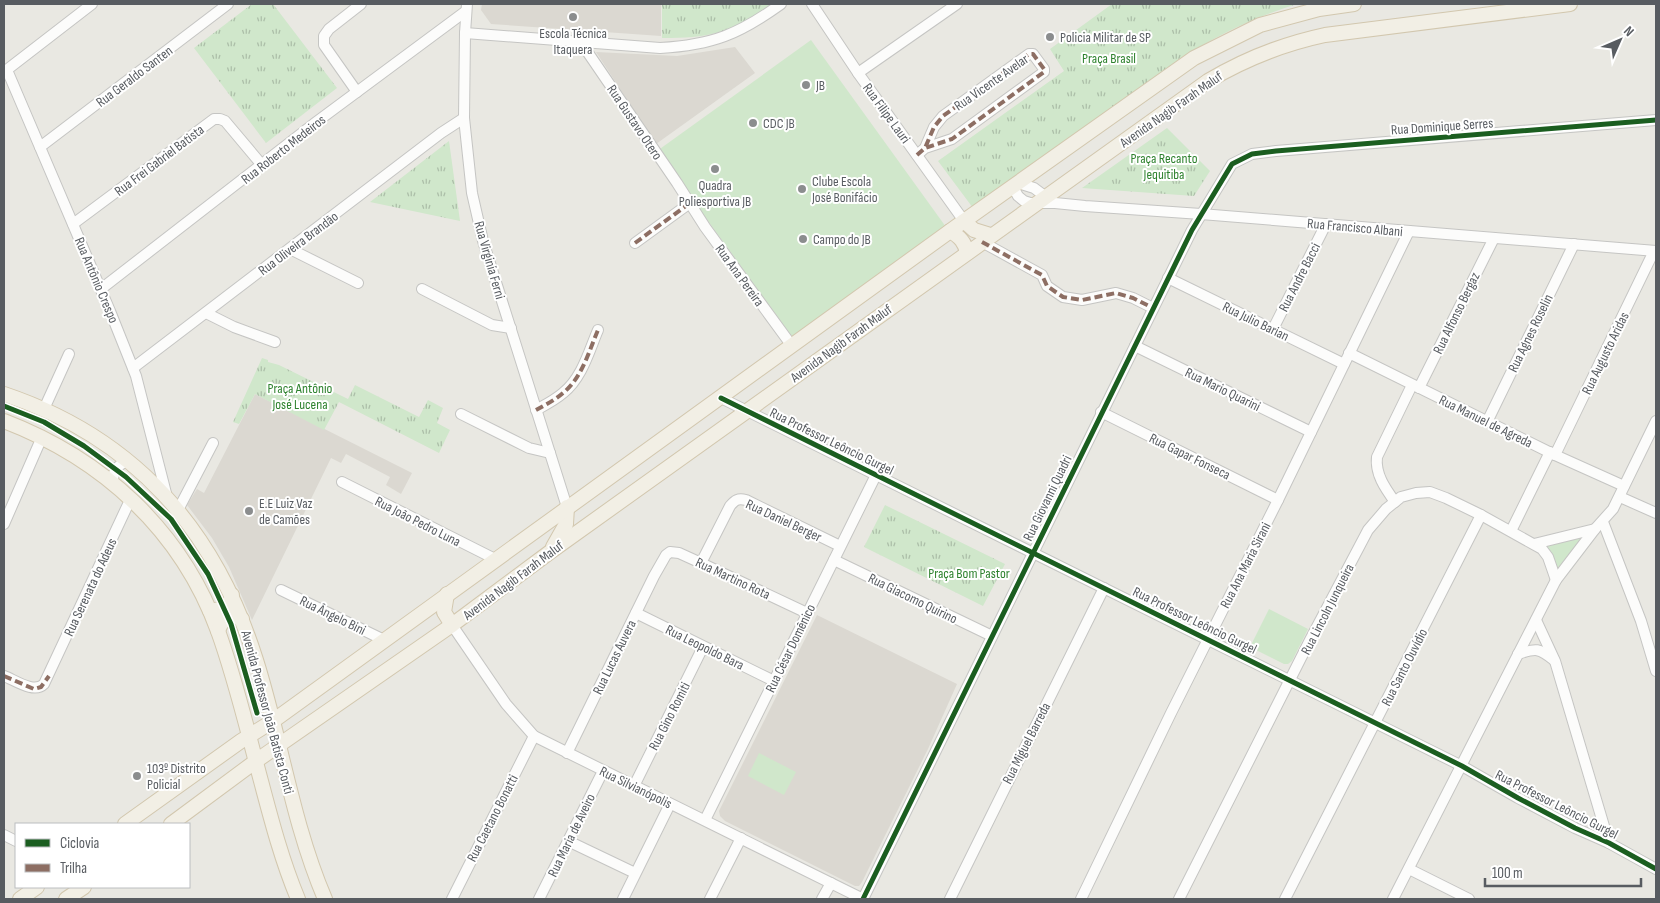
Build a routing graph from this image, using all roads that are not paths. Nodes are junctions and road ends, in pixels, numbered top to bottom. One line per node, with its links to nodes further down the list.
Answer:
1 (92, 4): 15 (street)
2 (228, 4): 20 (street, Rua Geraldo Santen)
3 (361, 4): 17 (street)
4 (782, 4): 14 (street)
5 (813, 4): 16 (street, Rua Filipe Lauri)
6 (957, 4): 16 (street)
7 (1354, 4): 10 (main road, Avenida Nagib Farah Maluf)
8 (1570, 4): 12 (main road, Avenida Nagib Farah Maluf)
9 (1458, 5): 12 (main road)
10 (1317, 6): 25 (main road, Avenida Nagib Farah Maluf)
11 (467, 7): 13 (street, Rua Virginía Ferni); 17 (street, Rua Roberto Medeiros)
12 (1440, 20): 26 (main road, Avenida Nagib Farah Maluf)
13 (465, 33): 14 (street); 18 (street, Rua Virginía Ferni)
14 (580, 41): 27 (street, Rua Gustavo Otero)
15 (5, 71): 20 (street, Rua Antônio Crespo)
16 (858, 73): 22 (street, Rua Filipe Lauri)
17 (357, 92): 24 (street, Rua Roberto Medeiros)
18 (464, 118): 38 (street, Rua Oliveira Brandão); 47 (street, Rua Virginía Ferni)
19 (1656, 120): 23 (street, Rua Dominique Serres)
20 (40, 147): 30 (street, Rua Antônio Crespo)
21 (925, 148): 21 (street, Rua Vicente Avelar); 22 (street, Rua Vicente Avelar)
22 (917, 155): 29 (street, Rua Filipe Lauri)
23 (1232, 164): 28 (street, Rua Giovanni Quadri)
24 (262, 165): 30 (street, Rua Frei Gabriel Batista); 43 (street, Rua Roberto Medeiros)
25 (1016, 185): 26 (street, Rua Francisco Albani); 26 (street, Rua Francisco Albani); 29 (main road, Avenida Nagib Farah Maluf)
26 (1046, 201): 28 (street, Rua Francisco Albani); 35 (main road, Avenida Nagib Farah Maluf)
27 (690, 203): 36 (street); 51 (street, Rua Ana Pereira)
28 (1201, 214): 31 (street, Rua Francisco Albani); 41 (street, Rua Giovanni Quadri)
29 (964, 221): 32 (main road, Avenida Nagib Farah Maluf); 35 (main road)
30 (74, 224): 43 (street, Rua Antônio Crespo)
31 (1326, 224): 33 (street, Rua Francisco Albani); 48 (street, Rua Andre Bacci)
32 (950, 231): 40 (main road); 51 (main road, Avenida Nagib Farah Maluf)
33 (1409, 231): 34 (street, Rua Francisco Albani); 53 (street, Rua Ana Maria Sirani)
34 (1494, 238): 37 (street, Rua Francisco Albani); 57 (street, Rua Alfonso Bergaz)
35 (986, 239): 40 (main road, Avenida Nagib Farah Maluf); 45 (street)
36 (635, 243)
37 (1574, 244): 39 (street, Rua Francisco Albani); 67 (street, Rua Agnes Roselin)
38 (290, 249): 42 (street); 46 (street, Rua Oliveira Brandão)
39 (1655, 251): 72 (street, Rua Augusto Aridas)
40 (967, 253): 62 (main road, Avenida Nagib Farah Maluf)
41 (1168, 278): 45 (street, Rua Giovanni Quadri); 48 (street, Rua Julio Barian)
42 (358, 283)
43 (101, 289): 56 (street, Rua Antônio Crespo)
44 (422, 289): 47 (street)
45 (1153, 308): 52 (street, Rua Giovanni Quadri)
46 (206, 313): 50 (street); 56 (street, Rua Oliveira Brandão)
47 (511, 328): 61 (street, Rua Virginía Ferni)
48 (1273, 329): 55 (street, Rua Julio Barian)
49 (598, 330): 61 (street)
50 (275, 342)
51 (792, 346): 59 (main road, Avenida Nagib Farah Maluf)
52 (1135, 346): 63 (street, Rua Giovanni Quadri); 68 (street, Rua Mario Quarini)
53 (1349, 353): 55 (street, Rua Ana Maria Sirani); 57 (street, Rua Manuel de Agreda)
54 (69, 354): 60 (street)
55 (1344, 364): 68 (street, Rua Ana Maria Sirani)
56 (133, 368): 78 (street, Rua Antônio Crespo)
57 (1416, 386): 67 (street, Rua Manuel de Agreda); 82 (street, Rua Alfonso Bergaz)
58 (4, 394): 60 (main road, Avenida Professor João Batista Conti)
59 (721, 398): 62 (street, Rua Professor Leôncio Gurgel); 83 (main road, Avenida Nagib Farah Maluf)
60 (44, 409): 73 (main road, Avenida Professor João Batista Conti)
61 (536, 410): 71 (street, Rua Virginía Ferni)
62 (747, 411): 74 (street, Rua Professor Leôncio Gurgel); 92 (main road, Avenida Nagib Farah Maluf)
63 (1102, 412): 81 (street, Rua Gapar Fonseca); 93 (street, Rua Giovanni Quadri)
64 (460, 414): 71 (street)
65 (4, 421): 69 (main road, Avenida Professor João Batista Conti)
66 (1656, 421): 77 (street)
67 (1487, 422): 72 (street, Rua Manuel de Agreda)
68 (1311, 432): 81 (street, Rua Ana Maria Sirani)
69 (42, 437): 75 (main road, Avenida Professor João Batista Conti); 87 (street)
70 (213, 443): 84 (street)
71 (550, 453): 83 (street, Rua Virginía Ferni)
72 (1552, 454): 77 (street, Rua Manuel de Agreda); 89 (street, Rua Augusto Aridas)
73 (127, 461): 75 (street); 78 (main road, Avenida Professor João Batista Conti)
74 (876, 475): 91 (street, Rua César Domênico); 93 (street, Rua Professor Leôncio Gurgel)
75 (113, 482): 80 (main road, Avenida Professor João Batista Conti)
76 (342, 482): 94 (street, Rua João Pedro Luna)
77 (1624, 486): 79 (street)
78 (168, 497): 84 (main road, Avenida Professor João Batista Conti)
79 (1620, 497): 85 (street); 88 (street)
80 (131, 498): 103 (main road, Avenida Professor João Batista Conti); 117 (street, Rua Serenata do Adeus)
81 (1278, 500): 111 (street, Rua Ana Maria Sirani)
82 (1395, 502): 86 (street, Rua Lincoln Junqueira); 118 (street, Rua Lincoln Junqueira)
83 (567, 507): 92 (main road); 94 (main road, Avenida Nagib Farah Maluf)
84 (178, 510): 102 (main road, Avenida Professor João Batista Conti)
85 (1656, 513)
86 (1481, 515): 89 (street, Rua Lincoln Junqueira); 121 (street, Rua Santo Ouvídio)
87 (4, 524)
88 (1599, 525): 90 (street); 98 (street); 116 (street)
89 (1511, 531): 90 (street, Rua Lincoln Junqueira)
90 (1534, 544): 98 (street, Rua Lincoln Junqueira)
91 (840, 546): 95 (street, Rua César Domênico); 97 (street, Rua Daniel Berger)
92 (550, 552): 108 (main road, Avenida Nagib Farah Maluf)
93 (1033, 552): 99 (street, Rua Professor Leôncio Gurgel); 110 (street, Rua Giovanni Quadri)
94 (495, 559): 101 (main road, Avenida Nagib Farah Maluf)
95 (834, 560): 105 (street, Rua César Domênico); 110 (street, Rua Giacomo Quirino)
96 (662, 561): 97 (street, Rua Martino Rota); 104 (street, Rua Lucas Auvera)
97 (701, 562): 105 (street, Rua Martino Rota)
98 (1559, 577): 107 (street)
99 (1104, 588): 111 (street, Rua Professor Leôncio Gurgel); 153 (street, Rua Miguel Barreda)
100 (281, 590): 112 (street, Rua Ângelo Bini)
101 (447, 594): 108 (main road); 112 (main road, Avenida Nagib Farah Maluf)
102 (232, 595): 103 (main road); 106 (main road, Avenida Professor João Batista Conti)
103 (210, 611): 109 (main road, Avenida Professor João Batista Conti)
104 (636, 613): 113 (street, Rua Leopoldo Bara); 125 (street, Rua Lucas Auvera)
105 (807, 613): 119 (street, Rua César Domênico)
106 (242, 619): 109 (main road); 120 (main road, Avenida Professor João Batista Conti)
107 (1536, 620): 114 (street); 115 (street)
108 (452, 625): 123 (street, Rua Silvianópolis); 124 (main road, Avenida Nagib Farah Maluf)
109 (218, 631): 122 (main road, Avenida Professor João Batista Conti)
110 (992, 636): 152 (street, Rua Giovanni Quadri)
111 (1208, 639): 118 (street, Rua Professor Leôncio Gurgel); 154 (street, Rua Ana Maria Sirani)
112 (384, 640): 120 (main road, Avenida Nagib Farah Maluf)
113 (704, 647): 119 (street, Rua Leopoldo Bara); 129 (street, Rua Gino Romiti)
114 (1518, 654): 115 (street); 127 (street)
115 (1555, 661): 136 (street)
116 (1656, 672)
117 (4, 676)
118 (1291, 680): 121 (street, Rua Professor Leôncio Gurgel); 155 (street, Rua Lincoln Junqueira)
119 (774, 681): 131 (street, Rua César Domênico)
120 (273, 721): 122 (main road, Avenida Nagib Farah Maluf); 124 (main road, Avenida Professor João Batista Conti)
121 (1375, 722): 127 (street, Rua Professor Leôncio Gurgel); 156 (street, Rua Santo Ouvídio)
122 (249, 736): 126 (main road, Avenida Professor João Batista Conti); 132 (main road, Avenida Nagib Farah Maluf)
123 (534, 736): 125 (street, Rua Silvianópolis); 147 (street, Rua Caetano Bonatti)
124 (278, 747): 126 (main road, Avenida Nagib Farah Maluf); 146 (main road, Avenida Professor João Batista Conti)
125 (567, 754): 128 (street, Rua Silvianópolis)
126 (256, 761): 133 (main road, Avenida Nagib Farah Maluf); 145 (main road, Avenida Professor João Batista Conti)
127 (1462, 766): 136 (street, Rua Professor Leôncio Gurgel); 137 (street)
128 (602, 771): 129 (street, Rua Silvianópolis); 135 (street, Rua Maria de Aveiro)
129 (634, 786): 130 (street, Rua Silvianópolis)
130 (670, 804): 131 (street, Rua Silvianópolis); 139 (street)
131 (705, 820): 134 (street, Rua Silvianópolis)
132 (126, 823)
133 (172, 823)
134 (741, 838): 140 (street, Rua Silvianópolis); 150 (street)
135 (568, 841): 139 (street); 148 (street, Rua Maria de Aveiro)
136 (1609, 843): 138 (street, Rua Professor Leôncio Gurgel)
137 (1409, 869): 157 (street); 158 (street)
138 (1656, 869)
139 (635, 873): 149 (street)
140 (831, 883): 151 (street); 152 (street, Rua Silvianópolis)
141 (36, 888): 143 (main road)
142 (82, 888): 144 (main road)
143 (20, 899)
144 (66, 899)
145 (298, 899)
146 (325, 899)
147 (454, 899)
148 (539, 899)
149 (623, 899)
150 (710, 899)
151 (822, 899)
152 (863, 899)
153 (950, 899)
154 (1081, 899)
155 (1179, 899)
156 (1285, 899)
157 (1393, 899)
158 (1468, 899)

